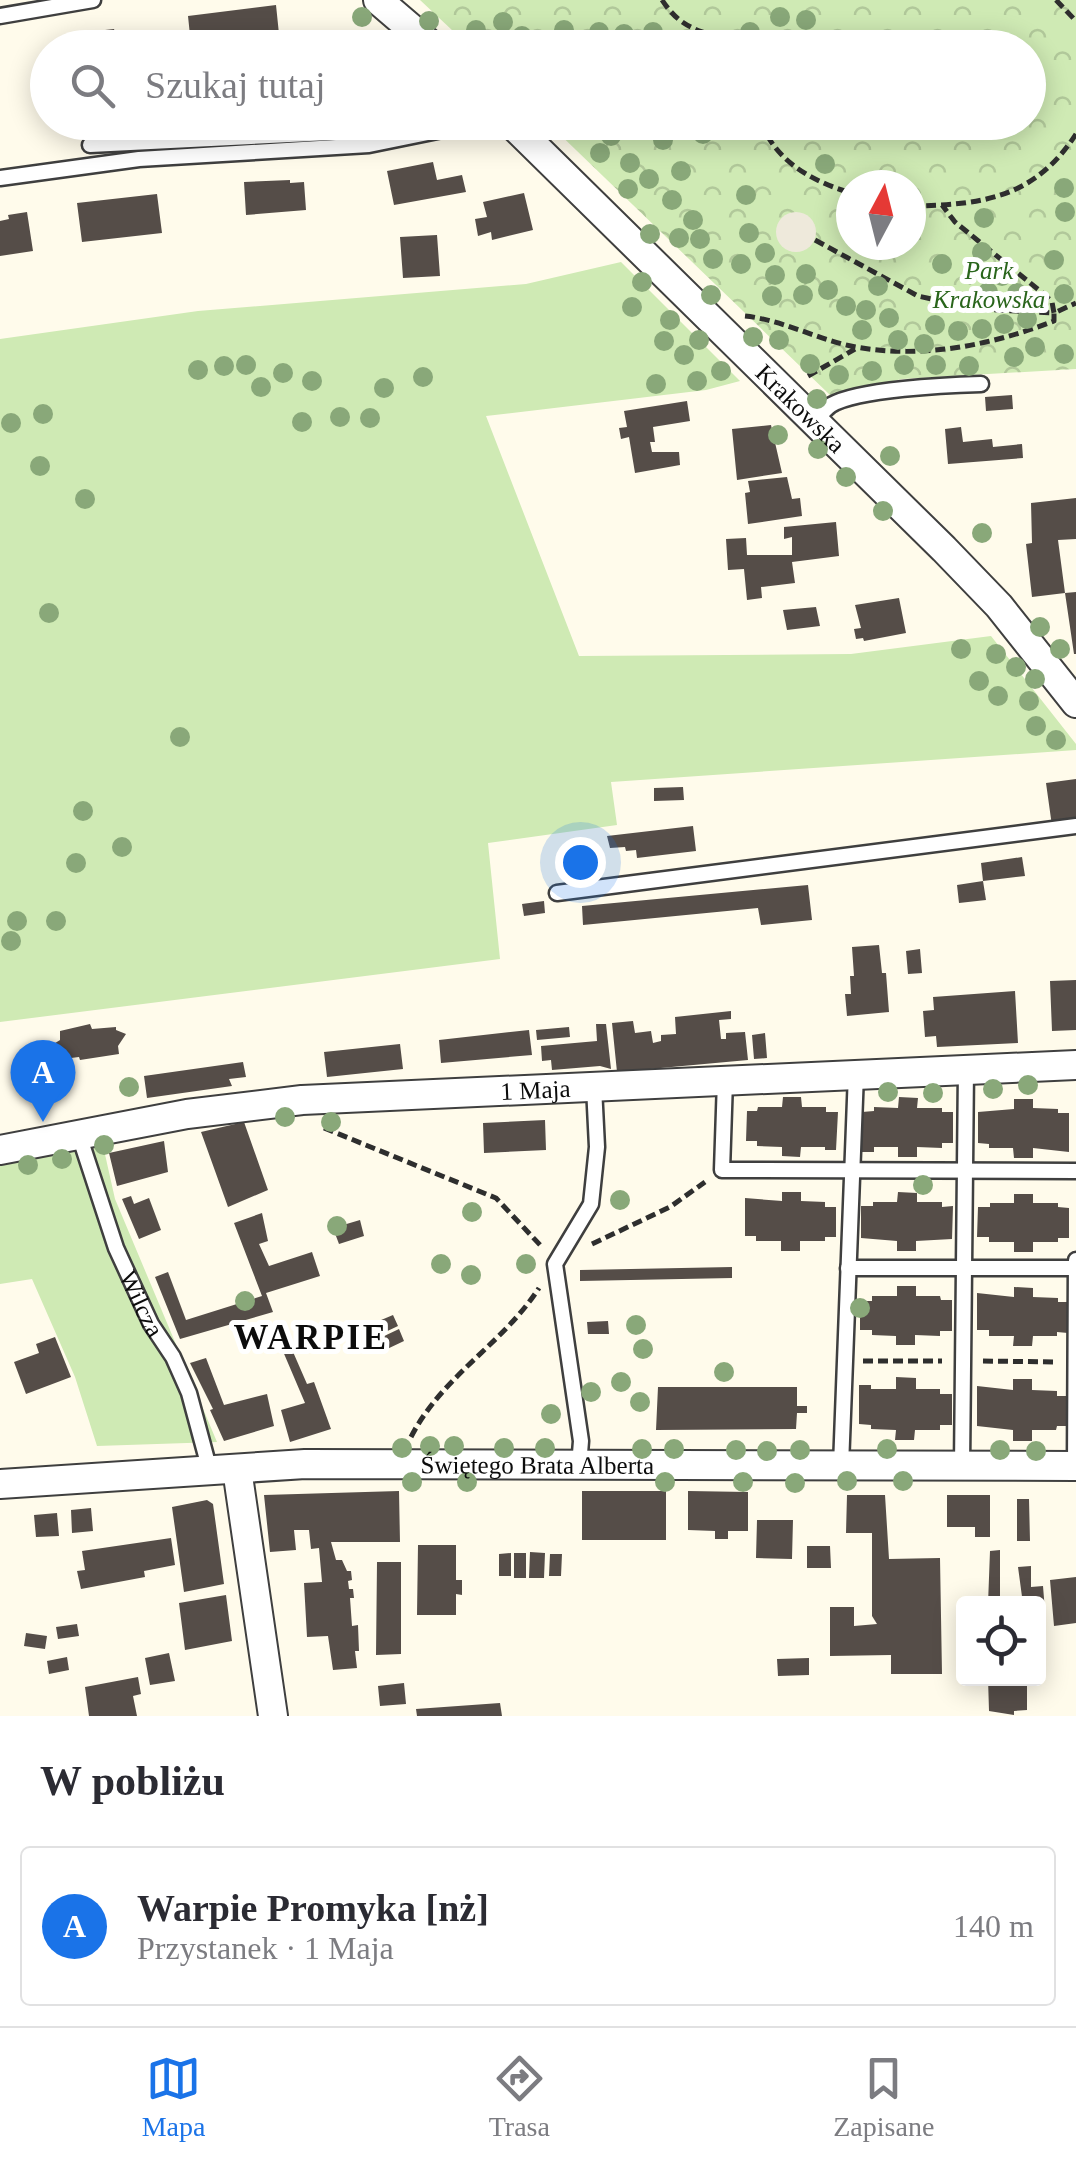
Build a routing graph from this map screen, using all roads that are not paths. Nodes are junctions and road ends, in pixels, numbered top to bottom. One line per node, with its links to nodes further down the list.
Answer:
1 (93, 0): 3 (lane)
2 (378, 0): 4 (street)
3 (0, 16)
4 (413, 30)
5 (183, 140): 8 (lane)
6 (394, 140): 9 (lane)
7 (528, 140): 11 (street, Krakowska)
8 (90, 145)
9 (0, 178)
10 (982, 384): 11 (lane)
11 (813, 423): 12 (street, Krakowska)
12 (1076, 703)
13 (1076, 826): 14 (lane)
14 (556, 893)
15 (1076, 1064): 16 (street, 1 Maja)
16 (966, 1067): 17 (street, 1 Maja); 23 (lane)
17 (856, 1073): 18 (street, 1 Maja); 22 (lane)
18 (725, 1080): 19 (street, 1 Maja); 22 (lane)
19 (594, 1087): 20 (street, 1 Maja); 30 (lane)
20 (79, 1135): 21 (street, 1 Maja); 34 (lane, Wilcza)
21 (0, 1150)
22 (852, 1170): 23 (lane); 26 (lane)
23 (965, 1171): 24 (lane); 27 (lane)
24 (1076, 1171)
25 (1076, 1259): 28 (lane)
26 (848, 1268): 27 (lane); 31 (lane)
27 (964, 1268): 28 (lane); 33 (lane)
28 (1076, 1268): 29 (lane)
29 (1075, 1362): 32 (lane)
30 (579, 1466): 31 (street, Świętego Brata Alberta); 34 (street, Świętego Brata Alberta)
31 (840, 1466): 33 (street, Świętego Brata Alberta)
32 (1075, 1466): 33 (street, Świętego Brata Alberta)
33 (962, 1467)
34 (223, 1470): 35 (street, Świętego Brata Alberta); 36 (street, Wilcza)
35 (0, 1484)
36 (273, 1716)

